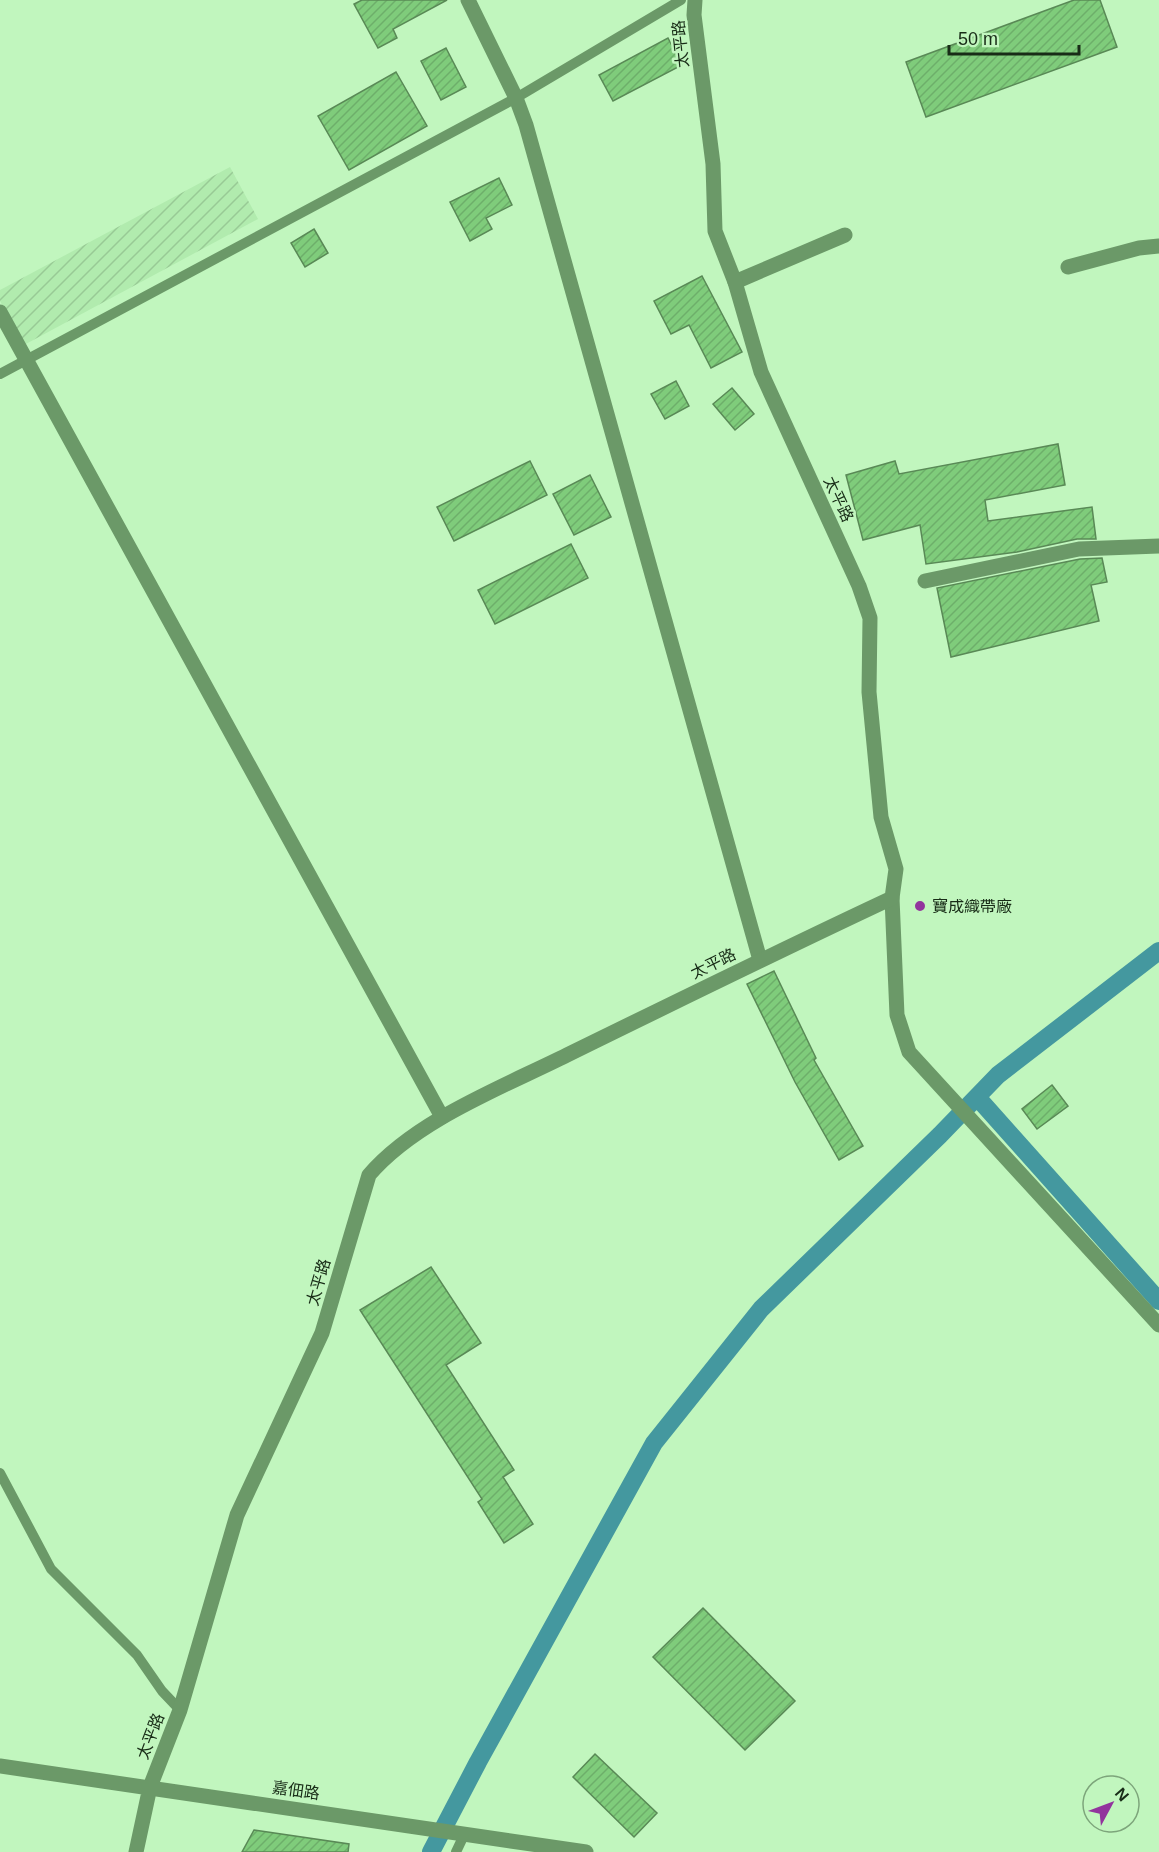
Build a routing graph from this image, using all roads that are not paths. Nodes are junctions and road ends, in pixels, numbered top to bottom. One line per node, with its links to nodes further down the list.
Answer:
1 (468, 0): 4 (street)
2 (681, 0): 4 (lane)
3 (695, 0): 8 (street, 太平路)
4 (516, 98): 10 (lane); 15 (street)
5 (845, 235): 8 (street)
6 (1159, 246): 7 (street)
7 (1068, 267)
8 (735, 282): 14 (street, 太平路)
9 (0, 312): 10 (street)
10 (26, 360): 11 (lane); 16 (street)
11 (0, 374)
12 (1159, 546): 13 (street)
13 (925, 581)
14 (892, 898): 15 (street, 太平路); 17 (street)
15 (760, 960): 16 (street, 太平路)
16 (442, 1117): 19 (street, 太平路)
17 (1159, 1325)
18 (0, 1473): 19 (lane)
19 (180, 1710): 21 (street, 太平路)
20 (0, 1766): 21 (street, 嘉佃路)
21 (150, 1787): 22 (street, 嘉佃路); 23 (street, 太平路)
22 (465, 1833): 24 (lane); 25 (street, 嘉佃路)
23 (136, 1852)
24 (456, 1852)
25 (586, 1852)

